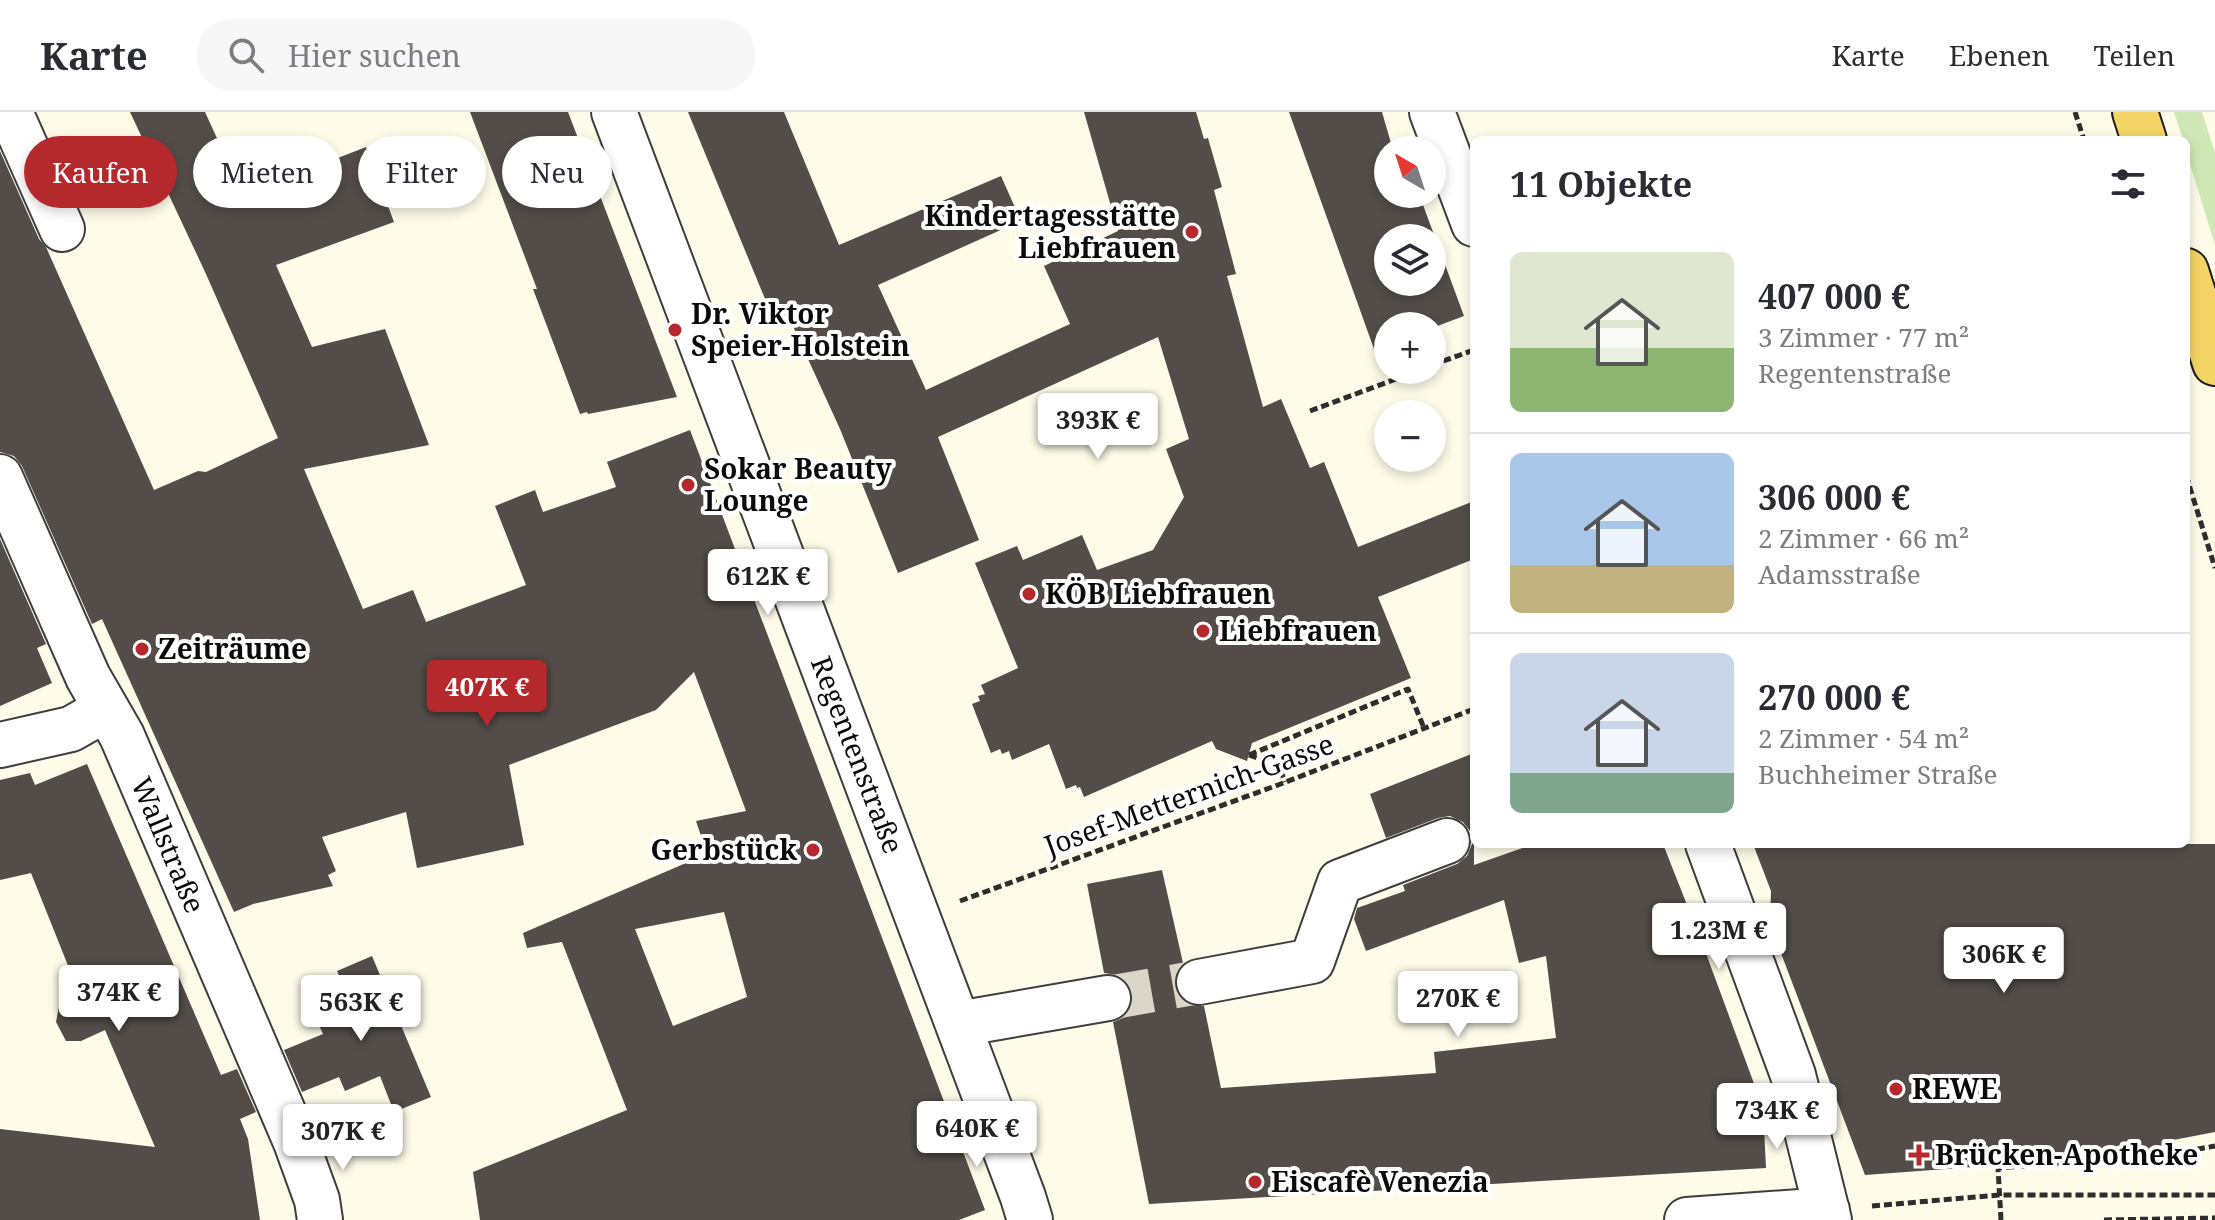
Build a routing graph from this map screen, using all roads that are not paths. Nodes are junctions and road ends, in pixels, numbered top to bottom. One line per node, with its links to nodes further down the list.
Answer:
1 (10, 112): 7 (street)
2 (614, 112): 17 (street, Regentenstraße)
3 (1432, 112): 6 (street)
4 (2135, 112): 5 (main road)
5 (2143, 136)
6 (1470, 213)
7 (62, 229)
8 (2190, 289): 9 (main road)
9 (2201, 339)
10 (0, 477): 11 (street, Wallstraße)
11 (106, 709): 12 (street); 19 (street, Wallstraße)
12 (0, 745)
13 (1447, 841): 15 (street)
14 (1709, 848): 18 (street)
15 (1199, 982)
16 (1108, 998): 17 (street)
17 (958, 1024): 20 (street, Regentenstraße)
18 (1828, 1215): 21 (street)
19 (320, 1220)
20 (1030, 1220)
21 (1687, 1220)

